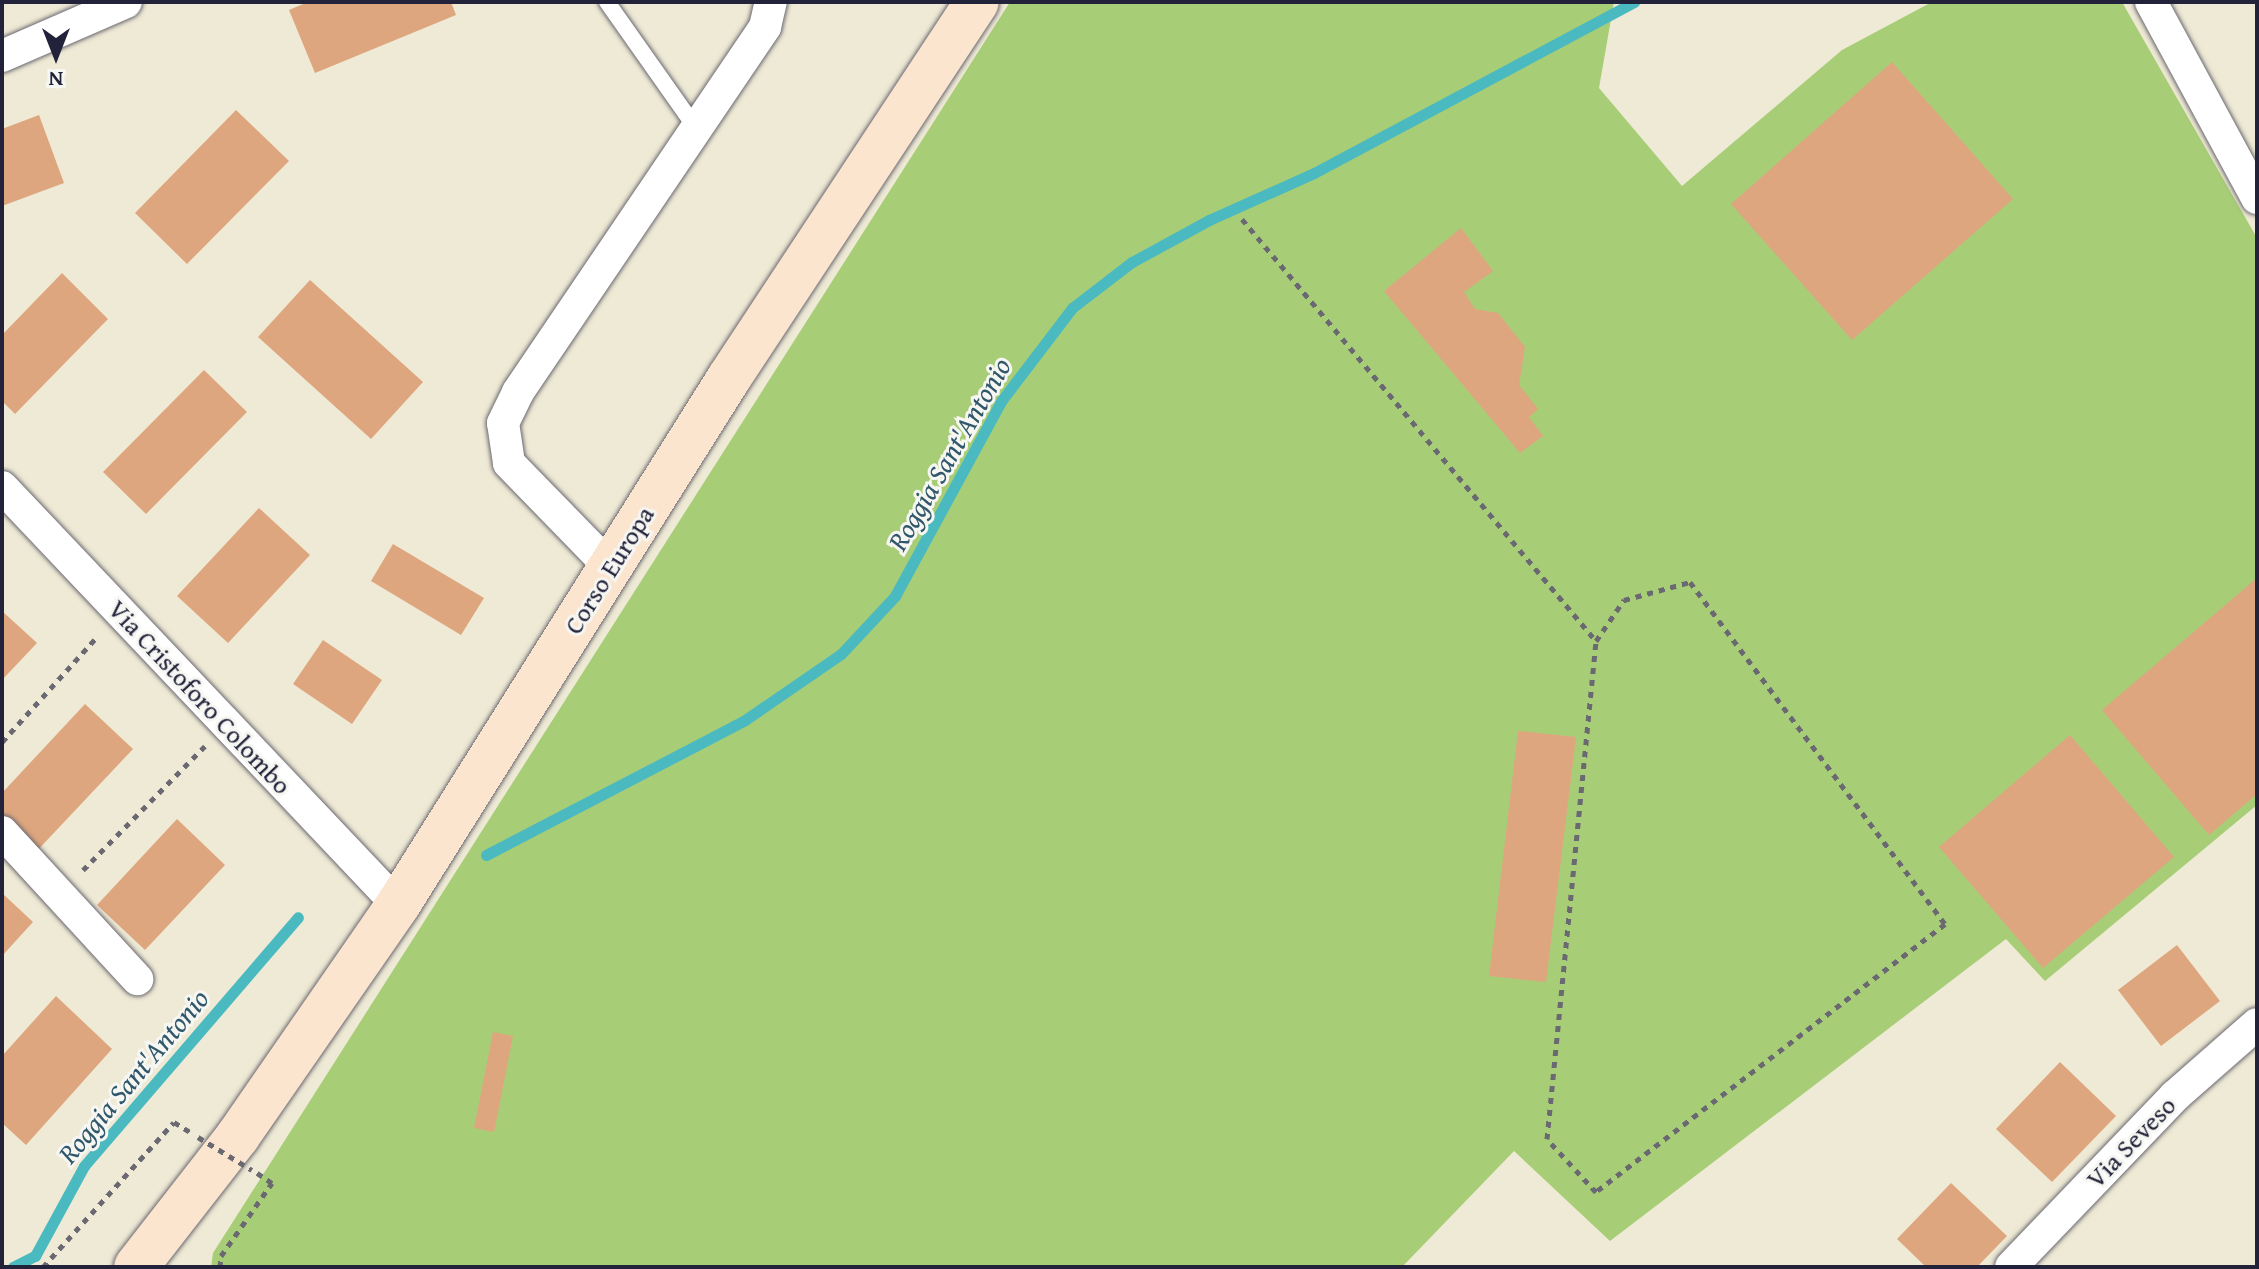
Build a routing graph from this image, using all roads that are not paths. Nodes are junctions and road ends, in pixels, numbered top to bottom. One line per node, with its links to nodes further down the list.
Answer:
1 (126, 2): 6 (street)
2 (607, 2): 7 (lane)
3 (771, 2): 7 (street)
4 (977, 2): 10 (main road, Corso Europa)
5 (2151, 2): 8 (street)
6 (2, 56)
7 (696, 128): 10 (street)
8 (2257, 198)
9 (2, 487): 12 (street, Via Cristoforo Colombo)
10 (610, 567): 12 (main road, Corso Europa)
11 (2, 832): 13 (street)
12 (398, 905): 15 (main road, Corso Europa)
13 (137, 979)
14 (2257, 1024): 18 (street, Via Seveso)
15 (229, 1148): 16 (main road, Corso Europa); 17 (main road, Corso Europa)
16 (136, 1267)
17 (171, 1267)
18 (2011, 1267)

